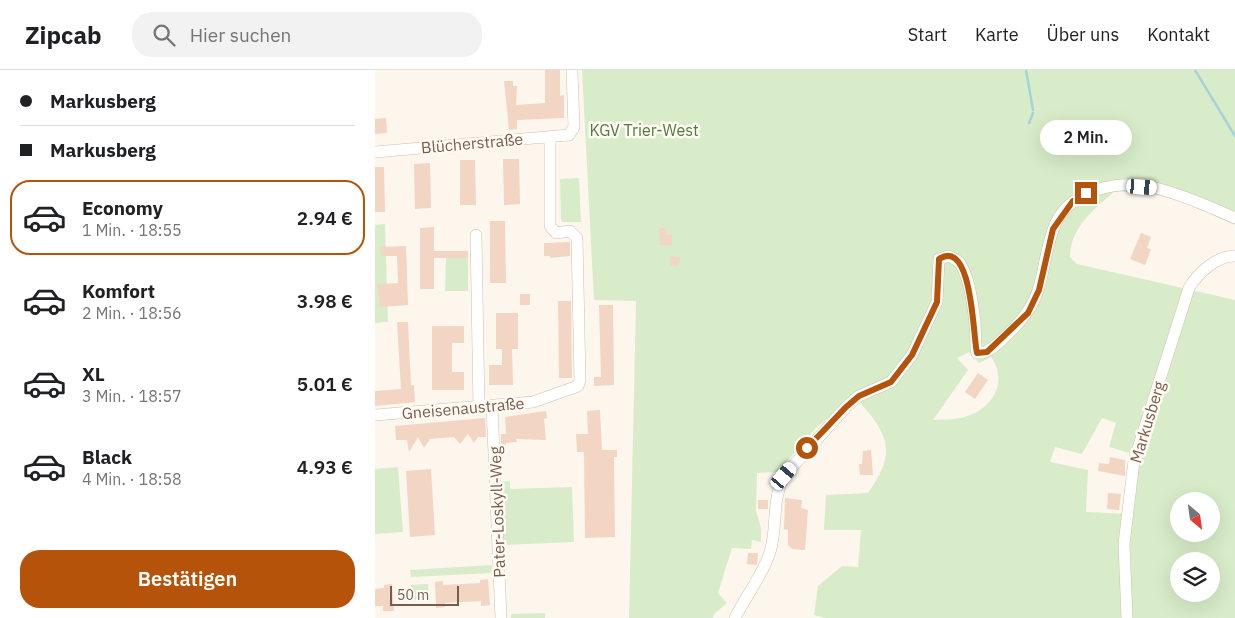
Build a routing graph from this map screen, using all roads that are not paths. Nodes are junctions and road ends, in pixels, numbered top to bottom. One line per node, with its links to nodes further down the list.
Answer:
1 (572, 70): 2 (street, Blücherstraße)
2 (550, 137): 3 (street, Blücherstraße); 7 (street, Gneisenaustraße)
3 (375, 152)
4 (1235, 218): 11 (street)
5 (476, 235): 8 (street)
6 (1235, 256): 12 (street, Markusberg)
7 (492, 407): 8 (street, Gneisenaustraße); 10 (street, Pater-Loskyll-Weg)
8 (479, 408): 9 (street, Gneisenaustraße)
9 (375, 415)
10 (501, 618)
11 (735, 618)
12 (1127, 618)

